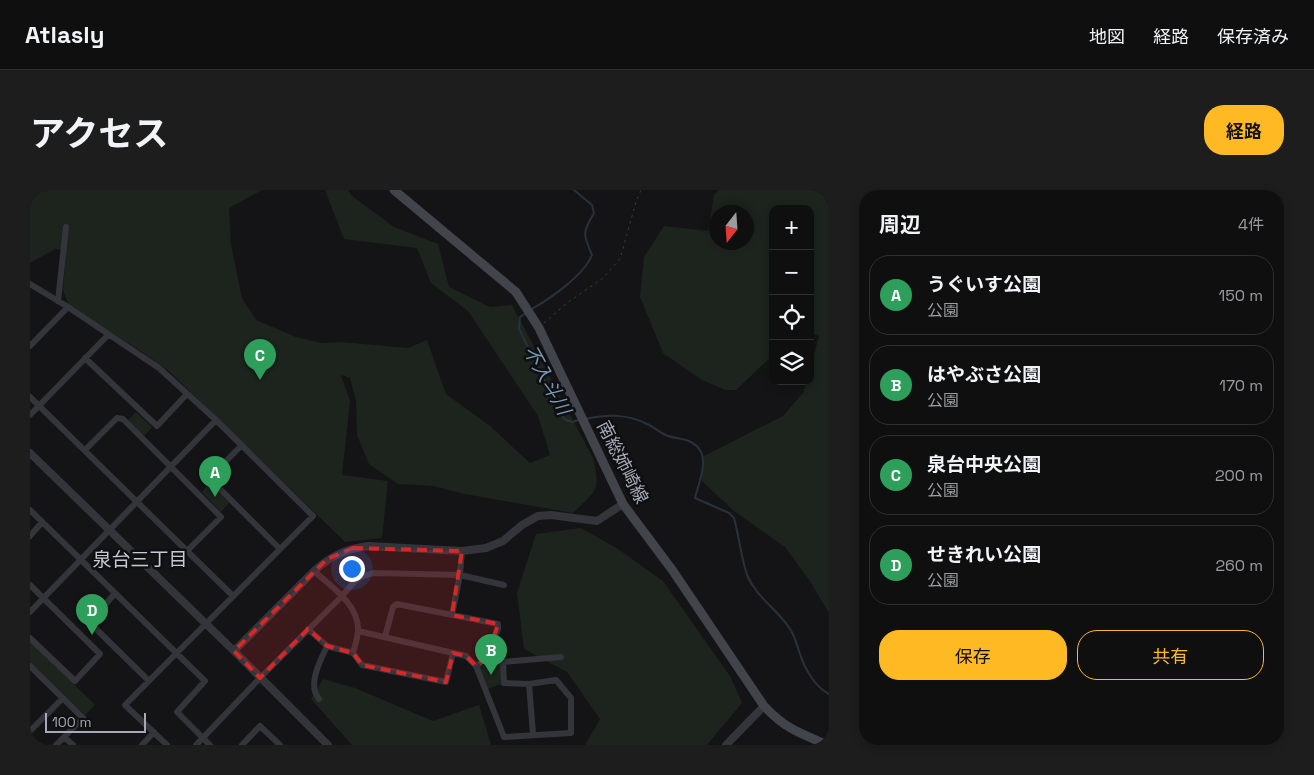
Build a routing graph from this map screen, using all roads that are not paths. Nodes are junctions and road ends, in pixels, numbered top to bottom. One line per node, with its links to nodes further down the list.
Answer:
1 (394, 190): 19 (main road, 南総姉崎線)
2 (66, 227): 4 (street)
3 (30, 284): 4 (street)
4 (58, 300): 5 (street)
5 (68, 307): 6 (street); 7 (street)
6 (108, 335): 8 (street); 9 (street)
7 (30, 346)
8 (85, 358): 9 (street); 11 (street)
9 (188, 394): 13 (street)
10 (30, 396): 11 (street)
11 (39, 406): 12 (street); 15 (street)
12 (30, 415)
13 (216, 420): 14 (street); 17 (street)
14 (242, 445): 24 (street); 24 (street)
15 (85, 450): 17 (street); 18 (street)
16 (30, 453): 22 (street)
17 (171, 466): 18 (street); 25 (street)
18 (137, 501): 22 (street); 25 (street)
19 (624, 504): 26 (street); 56 (main road, 南総姉崎線)
20 (30, 510): 21 (street)
21 (42, 522): 23 (street); 27 (street)
22 (110, 529): 27 (street); 38 (street)
23 (30, 536)
24 (280, 549): 33 (street)
25 (187, 551): 33 (street)
26 (462, 551): 28 (street); 29 (street)
27 (80, 560): 32 (street); 35 (street)
28 (314, 571): 34 (street); 44 (street)
29 (460, 575): 31 (street); 34 (street); 37 (street)
30 (30, 585): 35 (street)
31 (504, 585)
32 (115, 593): 45 (street); 52 (street)
33 (234, 596): 38 (street)
34 (341, 597): 39 (street); 40 (street)
35 (44, 598): 36 (street); 42 (street)
36 (30, 612)
37 (452, 615): 41 (street); 50 (street)
38 (206, 624): 44 (street); 45 (street)
39 (308, 628): 43 (street); 51 (street)
40 (358, 631): 41 (street); 46 (street)
41 (385, 637): 47 (street)
42 (30, 638)
43 (326, 646): 46 (street); 55 (street)
44 (234, 651): 51 (street)
45 (177, 653): 52 (street); 61 (street)
46 (353, 653): 47 (street)
47 (453, 653): 50 (street)
48 (561, 657): 53 (street)
49 (30, 666): 54 (street)
50 (476, 666): 59 (street)
51 (260, 678): 61 (street); 62 (street)
52 (149, 681): 58 (street)
53 (529, 684): 59 (street); 59 (street)
54 (63, 698): 57 (street); 60 (street)
55 (319, 699)
56 (764, 706): 71 (street); 72 (main road, 南総姉崎線)
57 (30, 731)
58 (154, 732): 65 (street); 66 (street)
59 (533, 734)
60 (64, 737): 63 (street); 64 (street)
61 (203, 737): 67 (street); 68 (street)
62 (324, 743)
63 (56, 745)
64 (74, 745)
65 (142, 745)
66 (167, 745)
67 (196, 745)
68 (210, 745)
69 (242, 745): 70 (street)
70 (280, 745)
71 (726, 745)
72 (828, 745)

